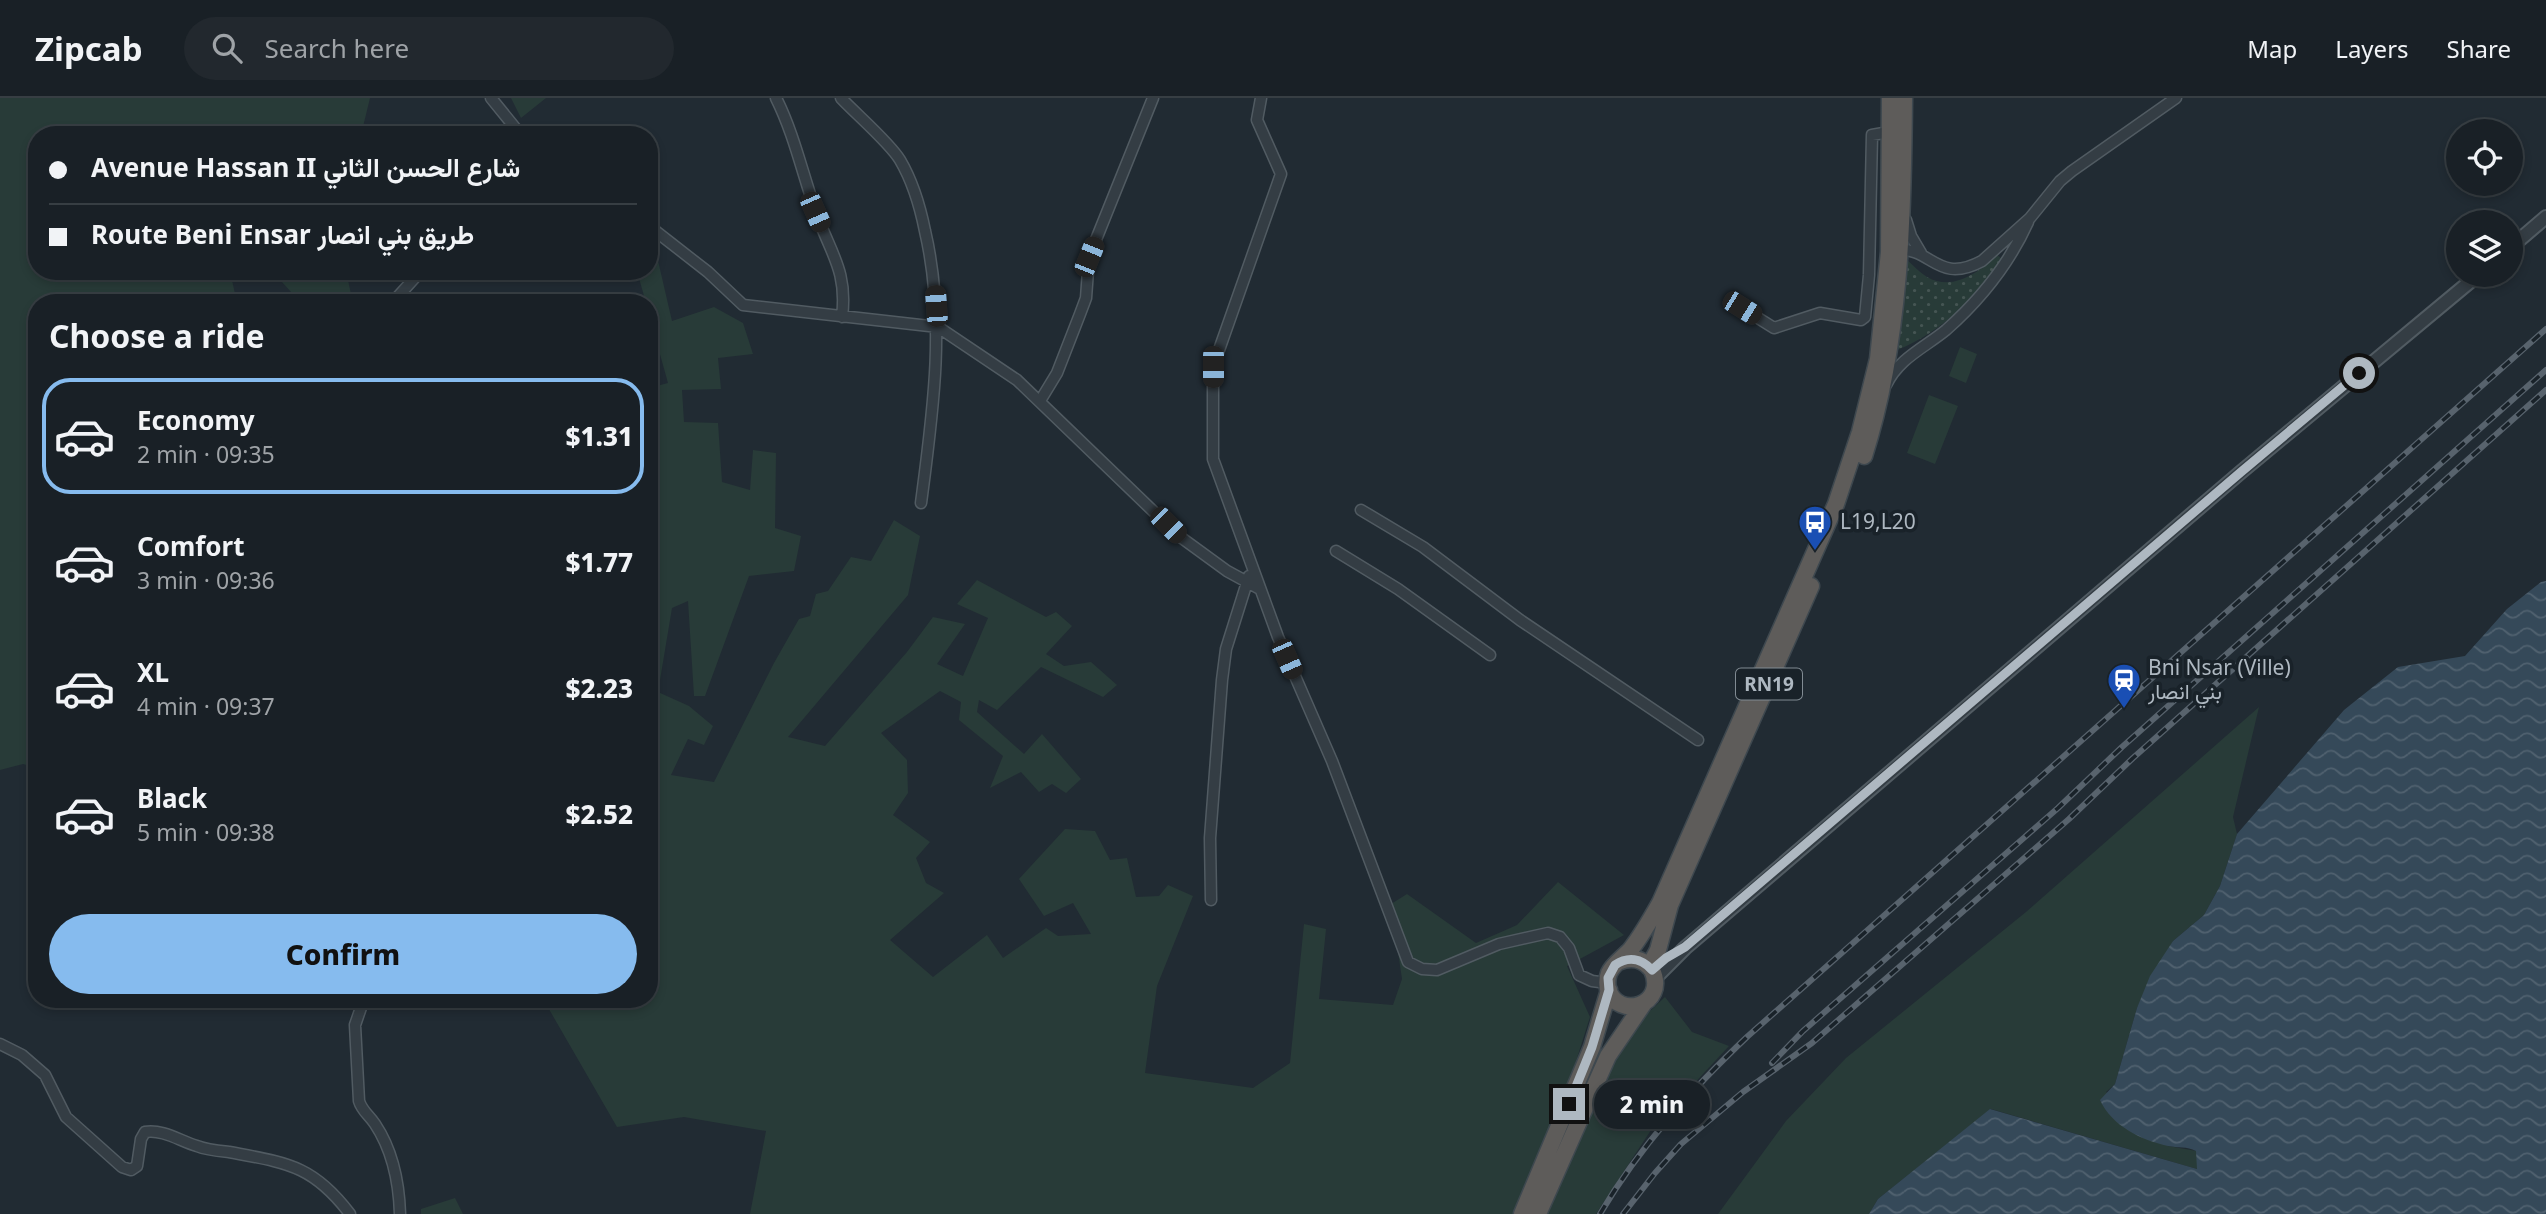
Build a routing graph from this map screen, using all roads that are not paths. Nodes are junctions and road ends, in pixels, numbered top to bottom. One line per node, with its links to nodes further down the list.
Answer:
1 (491, 98): 9 (street)
2 (776, 98): 24 (street)
3 (841, 98): 25 (street)
4 (1153, 98): 29 (street)
5 (1261, 98): 33 (street)
6 (1890, 98): 10 (highway, RN19)
7 (1904, 98): 11 (highway, RN19)
8 (2176, 98): 13 (street)
9 (514, 126)
10 (1889, 132): 16 (highway, RN19); 18 (street)
11 (1903, 210): 16 (highway, RN19); 17 (street)
12 (2546, 217): 15 (street)
13 (2030, 218): 17 (street); 26 (street)
14 (658, 233): 24 (street)
15 (2523, 237)
16 (1895, 251): 17 (street); 19 (highway, RN19); 27 (highway, RN19)
17 (1923, 257)
18 (1869, 275): 19 (street); 23 (street)
19 (1886, 276): 27 (highway, RN19)
20 (413, 280): 22 (street)
21 (2464, 287): 40 (street)
22 (400, 294)
23 (1742, 308)
24 (842, 317): 25 (street)
25 (938, 327): 29 (street); 30 (street)
26 (1908, 356): 27 (street); 28 (street)
27 (1884, 358): 28 (highway, RN19); 39 (highway, RN19)
28 (1881, 397): 40 (highway, RN19)
29 (1040, 401): 34 (street)
30 (921, 503)
31 (1361, 510): 37 (street)
32 (1336, 551): 36 (street)
33 (1253, 570): 34 (street); 35 (street)
34 (1246, 581): 35 (street); 38 (street)
35 (1259, 589): 41 (street)
36 (1490, 655)
37 (1698, 740)
38 (1211, 900)
39 (1618, 962): 40 (highway); 41 (highway, RN19)
40 (1652, 972): 42 (highway, RN19)
41 (1608, 987): 42 (highway); 47 (highway, RN19)
42 (1644, 1003): 48 (highway, RN19)
43 (361, 1008): 46 (street)
44 (0, 1044): 45 (street)
45 (351, 1214)
46 (400, 1214)
47 (1522, 1214)
48 (1538, 1214)

